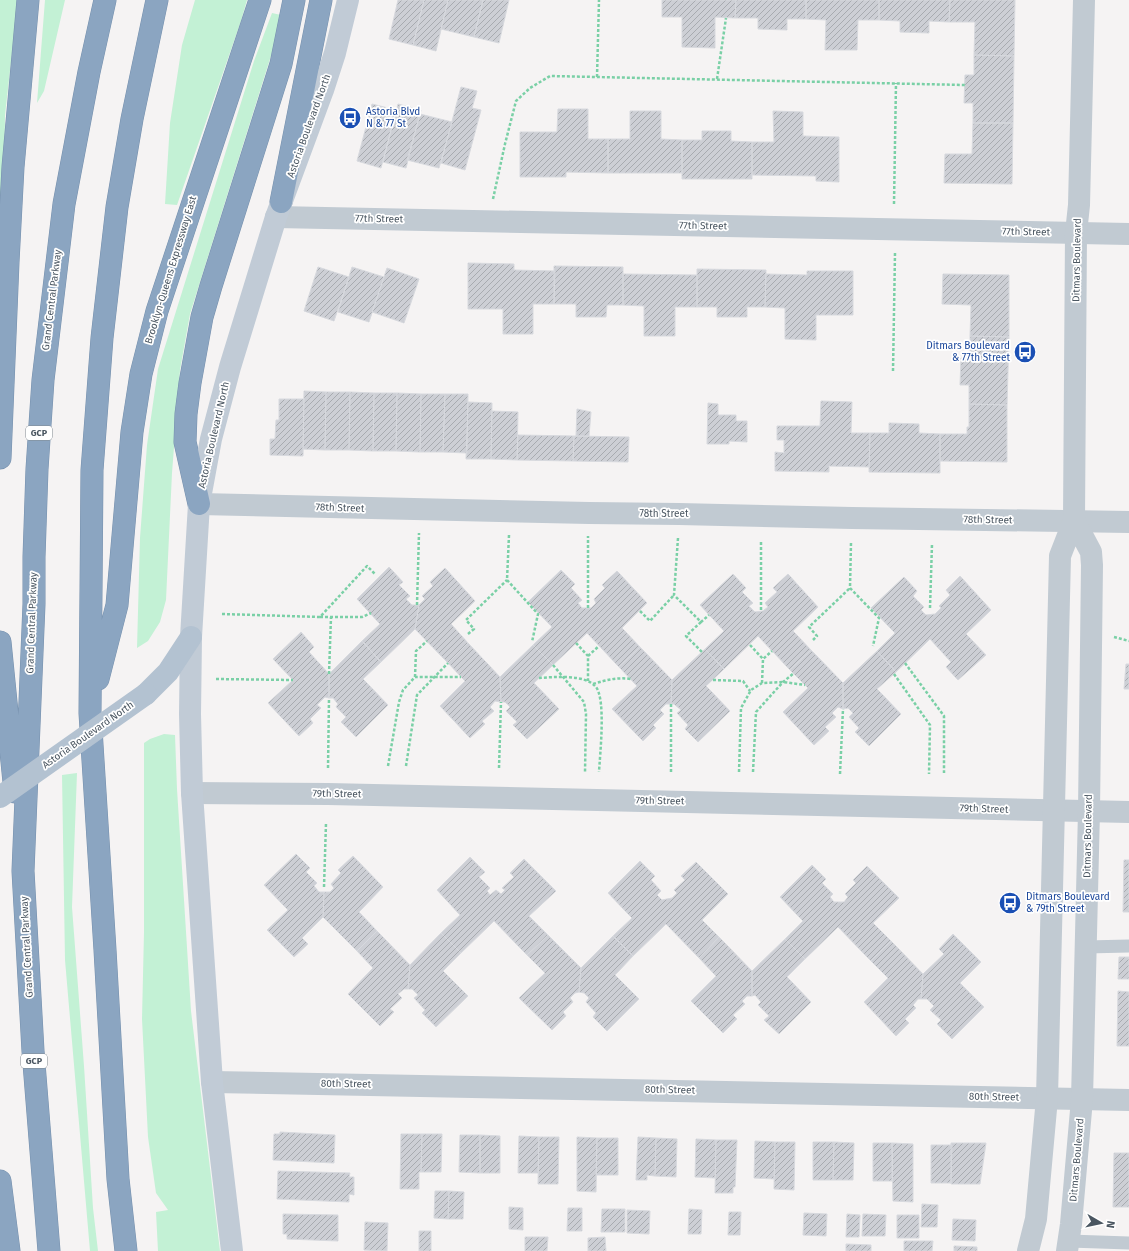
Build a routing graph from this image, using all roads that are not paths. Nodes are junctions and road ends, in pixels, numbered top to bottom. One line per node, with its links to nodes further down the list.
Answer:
1 (28, 0): 12 (highway)
2 (105, 0): 24 (highway, Grand Central Parkway / GCP)
3 (157, 0): 18 (highway)
4 (260, 0): 18 (highway, Brooklyn-Queens Expressway East)
5 (294, 0): 13 (highway)
6 (321, 0): 9 (highway)
7 (348, 0): 9 (main road, Astoria Boulevard North)
8 (1084, 0): 10 (street, Ditmars Boulevard)
9 (279, 210): 10 (street, 77th Street); 13 (main road, Astoria Boulevard North)
10 (1076, 233): 11 (street, 77th Street); 14 (street, Ditmars Boulevard)
11 (1129, 234)
12 (0, 458)
13 (199, 504): 14 (street, 78th Street); 16 (main road, Astoria Boulevard North)
14 (1074, 520): 15 (street, 78th Street); 21 (street, Ditmars Boulevard); 22 (street, Ditmars Boulevard)
15 (1129, 522)
16 (191, 637): 19 (main road); 20 (main road, Astoria Boulevard North, bridge)
17 (0, 642): 24 (highway)
18 (90, 713): 36 (highway)
19 (192, 793): 21 (street, 79th Street); 27 (main road)
20 (0, 797)
21 (1053, 811): 22 (street, 79th Street); 28 (street, Ditmars Boulevard)
22 (1089, 811): 23 (street, 79th Street); 25 (street, Ditmars Boulevard)
23 (1129, 812)
24 (23, 871): 35 (highway, Grand Central Parkway / GCP)
25 (1086, 946): 26 (lane); 29 (street, Ditmars Boulevard)
26 (1129, 946)
27 (212, 1082): 28 (street, 80th Street); 37 (main road)
28 (1047, 1098): 29 (street, 80th Street); 38 (street, Ditmars Boulevard)
29 (1082, 1099): 30 (street, 80th Street); 33 (street, Ditmars Boulevard)
30 (1129, 1100)
31 (0, 1182): 34 (highway)
32 (1129, 1243): 33 (lane)
33 (1068, 1246)
34 (9, 1251)
35 (49, 1251)
36 (126, 1251)
37 (232, 1251)
38 (1028, 1251)

